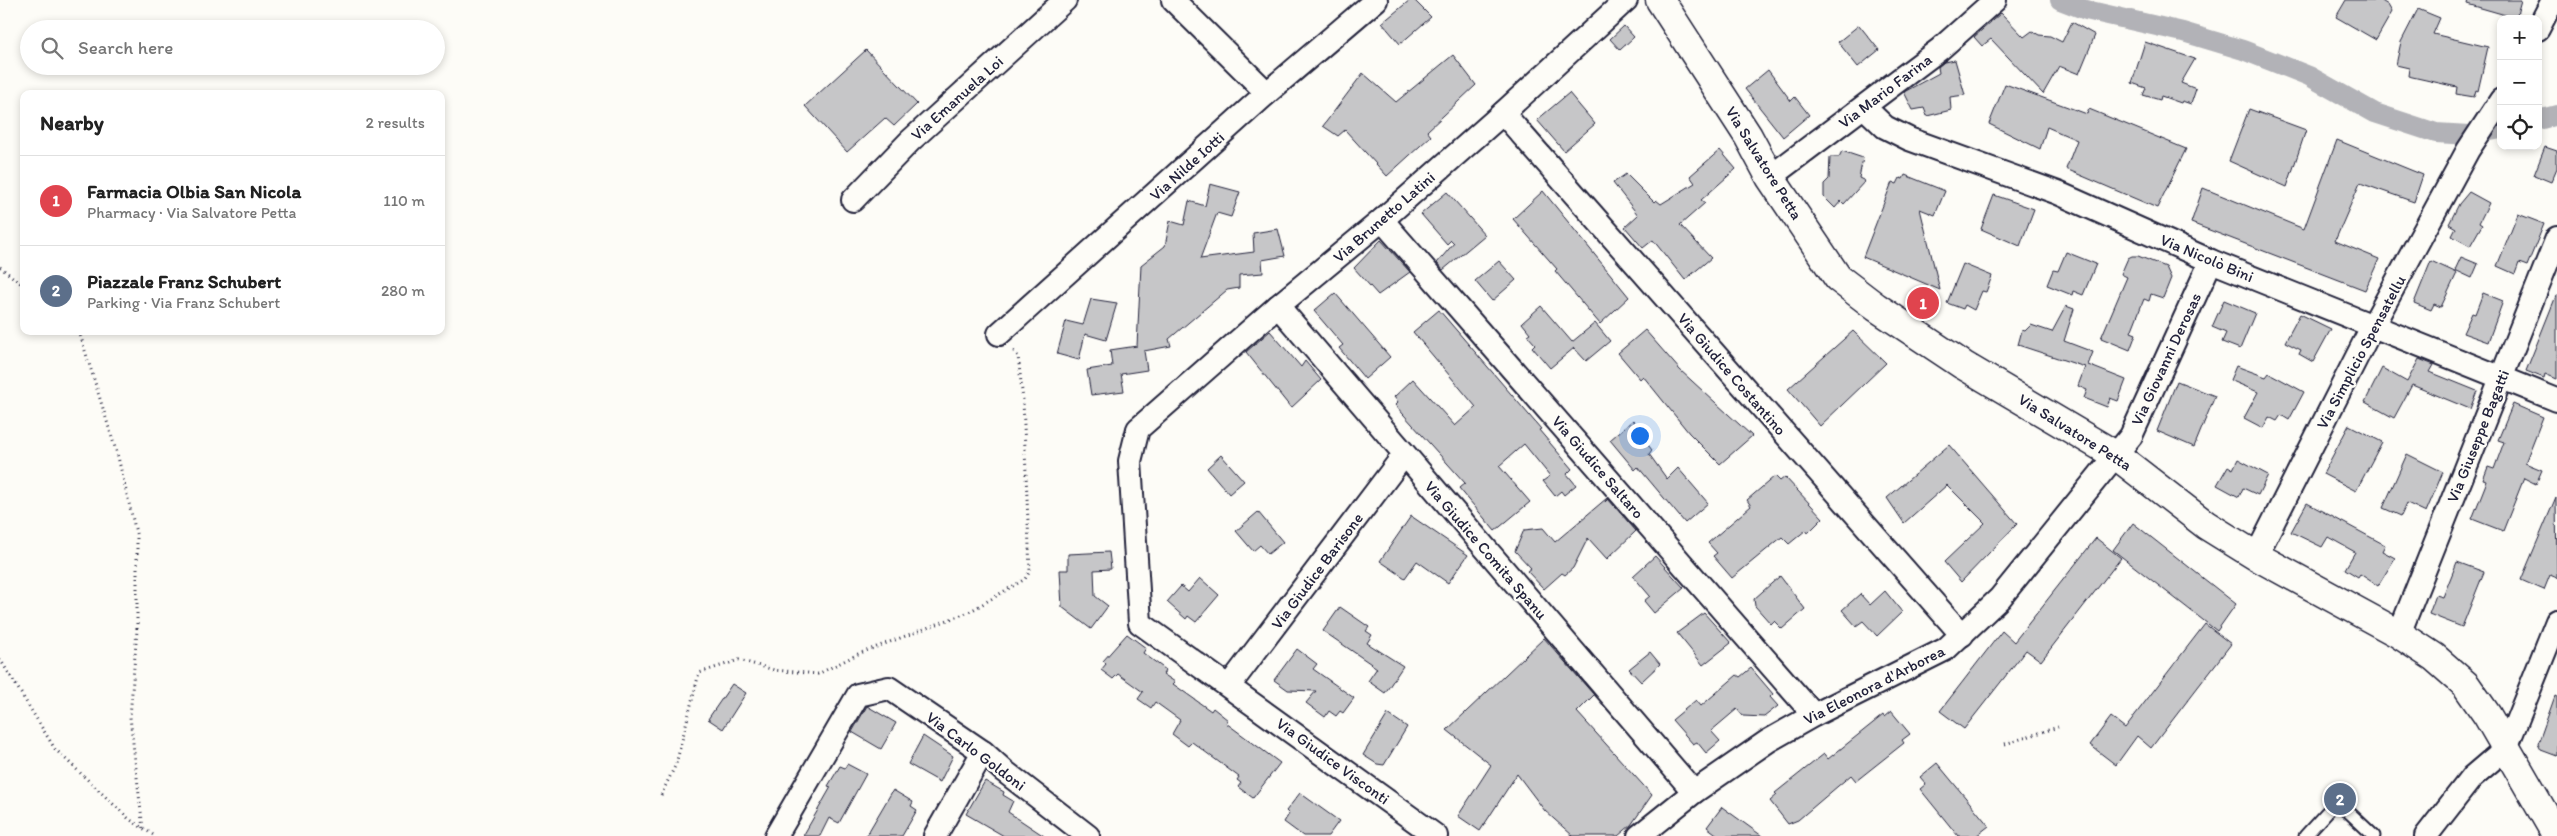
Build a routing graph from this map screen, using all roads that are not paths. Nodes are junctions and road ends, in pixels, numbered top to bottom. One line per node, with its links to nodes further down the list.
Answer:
1 (1065, 0): 12 (street, Via Emanuela Loi)
2 (1173, 0): 7 (street)
3 (1376, 0): 7 (street, Via Nilde Iotti)
4 (1626, 0): 10 (street, Via Brunetto Latini)
5 (1660, 0): 11 (street, Via Salvatore Petta)
6 (1996, 0): 9 (street, Via Mario Farina)
7 (1267, 93): 18 (street, Via Nilde Iotti)
8 (2498, 105): 17 (street, Via Simplicio Spensatellu)
9 (1864, 107): 11 (street, Via Mario Farina); 15 (street, Via Nicolò Bini)
10 (1503, 113): 13 (street, Via Brunetto Latini); 27 (street, Via Giudice Costantino)
11 (1770, 176): 23 (street, Via Salvatore Petta)
12 (853, 200)
13 (1382, 220): 16 (street, Via Brunetto Latini); 29 (street, Via Giudice Saltaro)
14 (2557, 238): 19 (street, Via Giuseppe Bagatti)
15 (2211, 261): 17 (street, Via Nicolò Bini); 23 (street, Via Giovanni Derosas)
16 (1278, 306): 21 (street, Via Brunetto Latini); 22 (street, Via Giudice Comita Spanu)
17 (2373, 325): 19 (street, Via Nicolò Bini); 24 (street, Via Simplicio Spensatellu)
18 (999, 334)
19 (2502, 377): 20 (street, Via Nicolò Bini); 26 (street, Via Giuseppe Bagatti)
20 (2557, 400)
21 (1138, 429): 28 (street, Via Giudice Visconti)
22 (1404, 455): 28 (street, Via Giudice Barisone); 32 (street, Via Giudice Comita Spanu)
23 (2117, 456): 24 (street, Via Salvatore Petta); 27 (street, Via Eleonora d'Arborea)
24 (2256, 556): 26 (street, Via Salvatore Petta)
25 (2557, 621): 30 (street)
26 (2399, 634): 30 (street, Via Salvatore Petta)
27 (1962, 635): 29 (street, Via Eleonora d'Arborea)
28 (1229, 686): 36 (street, Via Giudice Visconti)
29 (1814, 715): 32 (street, Via Eleonora d'Arborea)
30 (2506, 748): 40 (street); 41 (street, Via Salvatore Petta)
31 (983, 752): 33 (street, Via Carlo Goldoni); 34 (street); 35 (street, Via Carlo Goldoni)
32 (1694, 792): 37 (street, Via Eleonora d'Arborea)
33 (776, 836)
34 (936, 836)
35 (1088, 836)
36 (1436, 836)
37 (1639, 836)
38 (2305, 836): 39 (lane)
39 (2374, 836)
40 (2426, 836)
41 (2557, 836)

